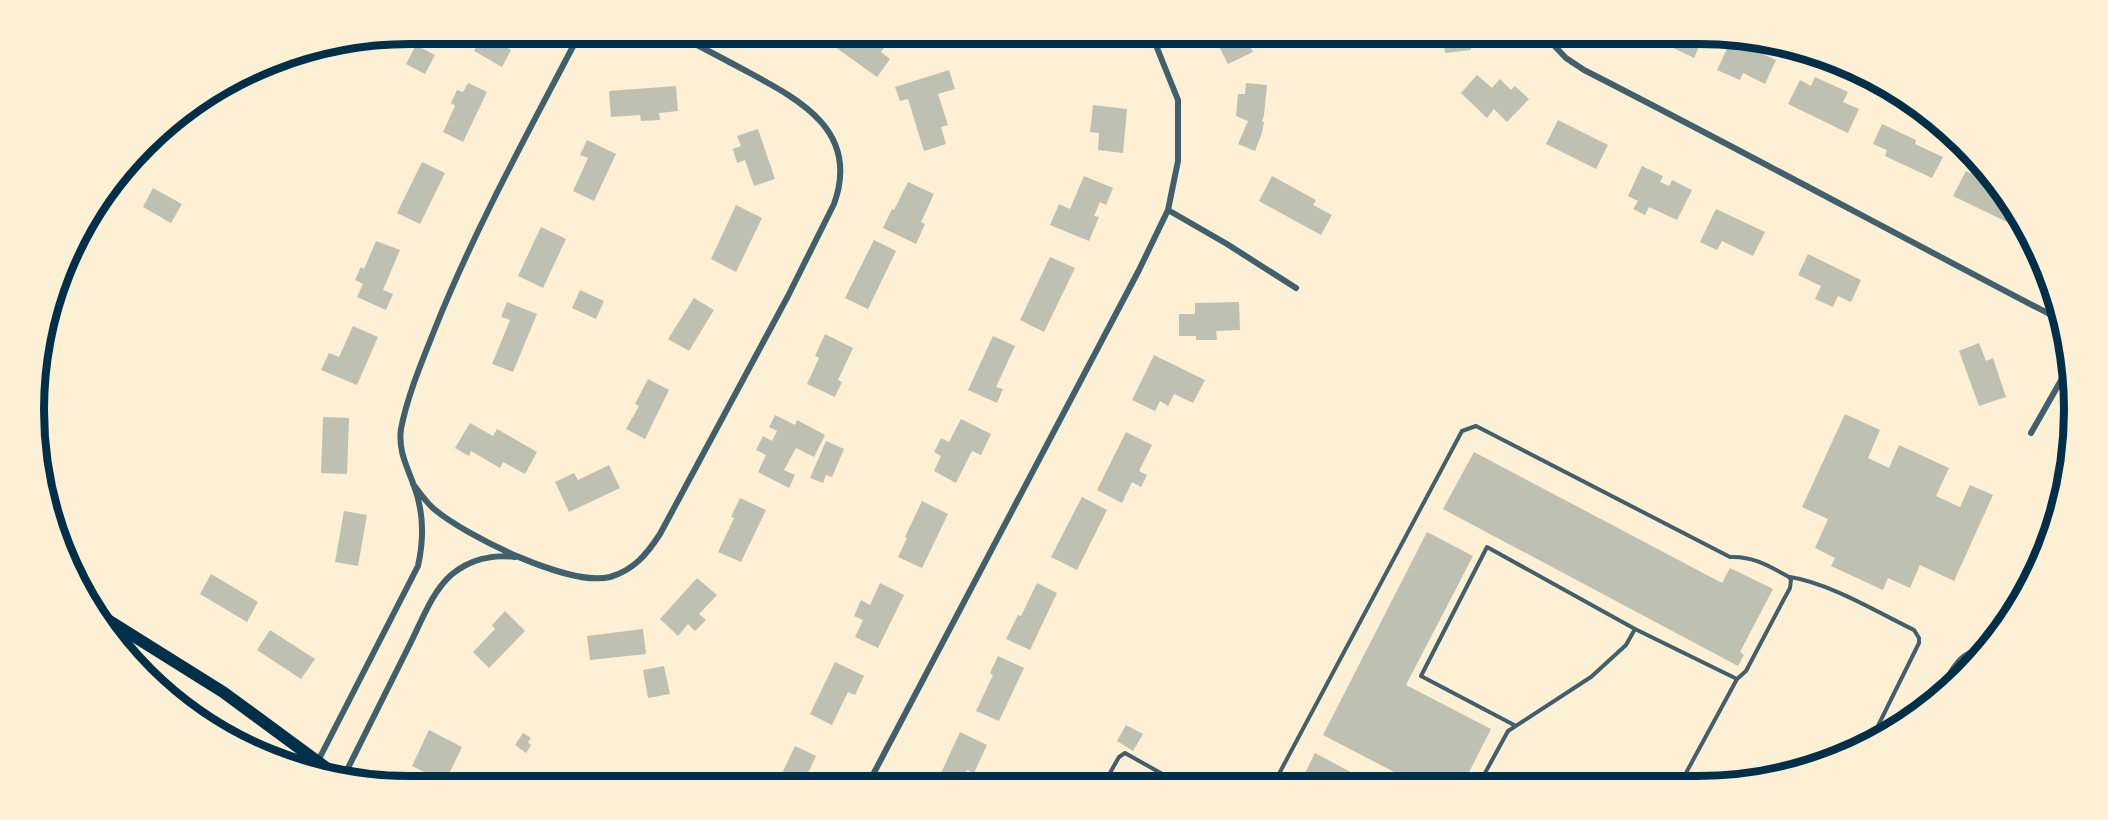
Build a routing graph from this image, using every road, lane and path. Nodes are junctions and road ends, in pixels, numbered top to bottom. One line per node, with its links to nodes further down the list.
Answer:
1 (575, 43): 10 (street)
2 (693, 43): 11 (street)
3 (1155, 43): 5 (street)
4 (1552, 43): 7 (street)
5 (1168, 210): 6 (street); 23 (street)
6 (1296, 288)
7 (2052, 315)
8 (2063, 377): 9 (street)
9 (2031, 433)
10 (413, 484): 11 (street); 20 (street)
11 (524, 559): 22 (street)
12 (1789, 577): 16 (lane); 19 (lane); 26 (lane)
13 (109, 620): 20 (main road)
14 (1635, 629): 16 (lane); 18 (lane); 18 (lane)
15 (1976, 649): 17 (lane)
16 (1737, 679): 28 (lane)
17 (1947, 679)
18 (1516, 726): 27 (lane)
19 (1876, 730)
20 (318, 761): 21 (main road)
21 (325, 766)
22 (345, 770)
23 (872, 776)
24 (1108, 776): 25 (lane)
25 (1166, 776)
26 (1278, 776)
27 (1483, 776)
28 (1684, 776)

